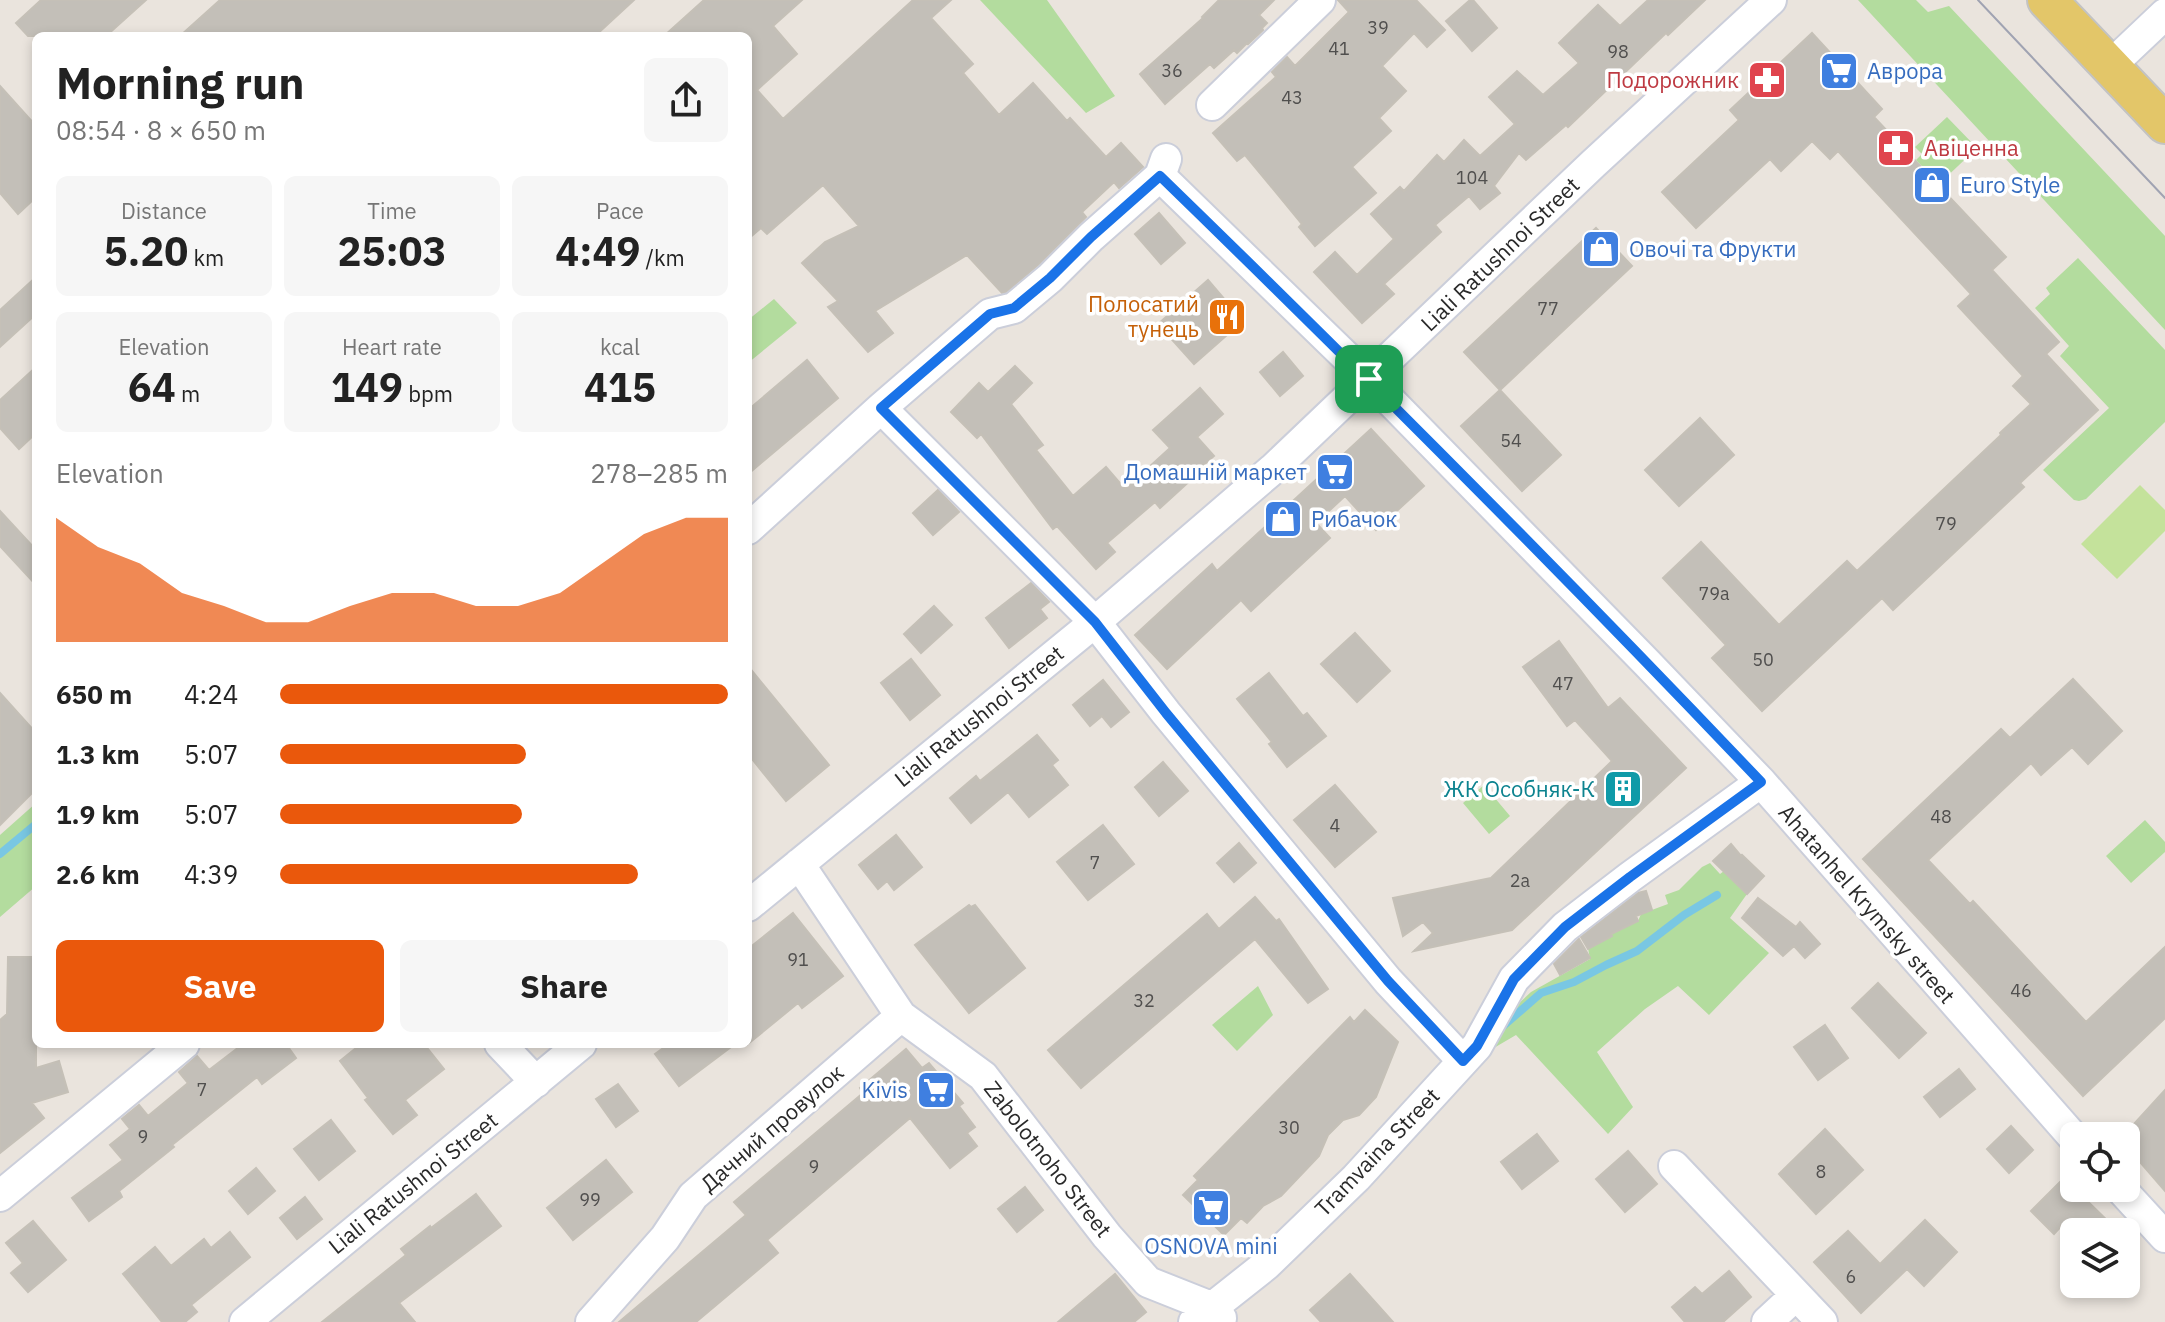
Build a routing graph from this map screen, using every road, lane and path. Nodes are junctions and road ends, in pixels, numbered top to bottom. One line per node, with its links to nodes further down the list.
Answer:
1 (1320, 0): 6 (street)
2 (1771, 0): 8 (street, Liali Ratushnoi Street)
3 (2047, 0): 5 (main road)
4 (2165, 14): 5 (street)
5 (2110, 66): 7 (main road)
6 (1212, 105)
7 (2165, 124)
8 (1369, 379): 9 (street, Ahatanhel Krymsky street); 11 (street, Liali Ratushnoi Street); 12 (street, Ahatanhel Krymsky street)
9 (881, 408): 10 (street); 11 (street)
10 (752, 525)
11 (1095, 622): 13 (street, Liali Ratushnoi Street); 19 (street)
12 (1761, 782): 19 (street, Tramvaina Street); 21 (street, Ahatanhel Krymsky street)
13 (799, 864): 14 (street, Liali Ratushnoi Street); 15 (street, Zabolotnoho Street)
14 (752, 903)
15 (901, 1016): 27 (street, Zabolotnoho Street); 29 (street, Дачний провулок)
16 (179, 1048): 23 (street)
17 (504, 1048): 20 (street)
18 (576, 1048): 20 (street, Liali Ratushnoi Street)
19 (1463, 1061): 27 (street, Tramvaina Street)
20 (536, 1082): 28 (street, Liali Ratushnoi Street)
21 (2060, 1123)
22 (1674, 1166): 26 (street)
23 (0, 1196)
24 (2133, 1202): 25 (street)
25 (2165, 1237)
26 (1796, 1295): 30 (street); 31 (street)
27 (1210, 1317)
28 (245, 1322)
29 (591, 1322)
30 (1767, 1322)
31 (1822, 1322)

